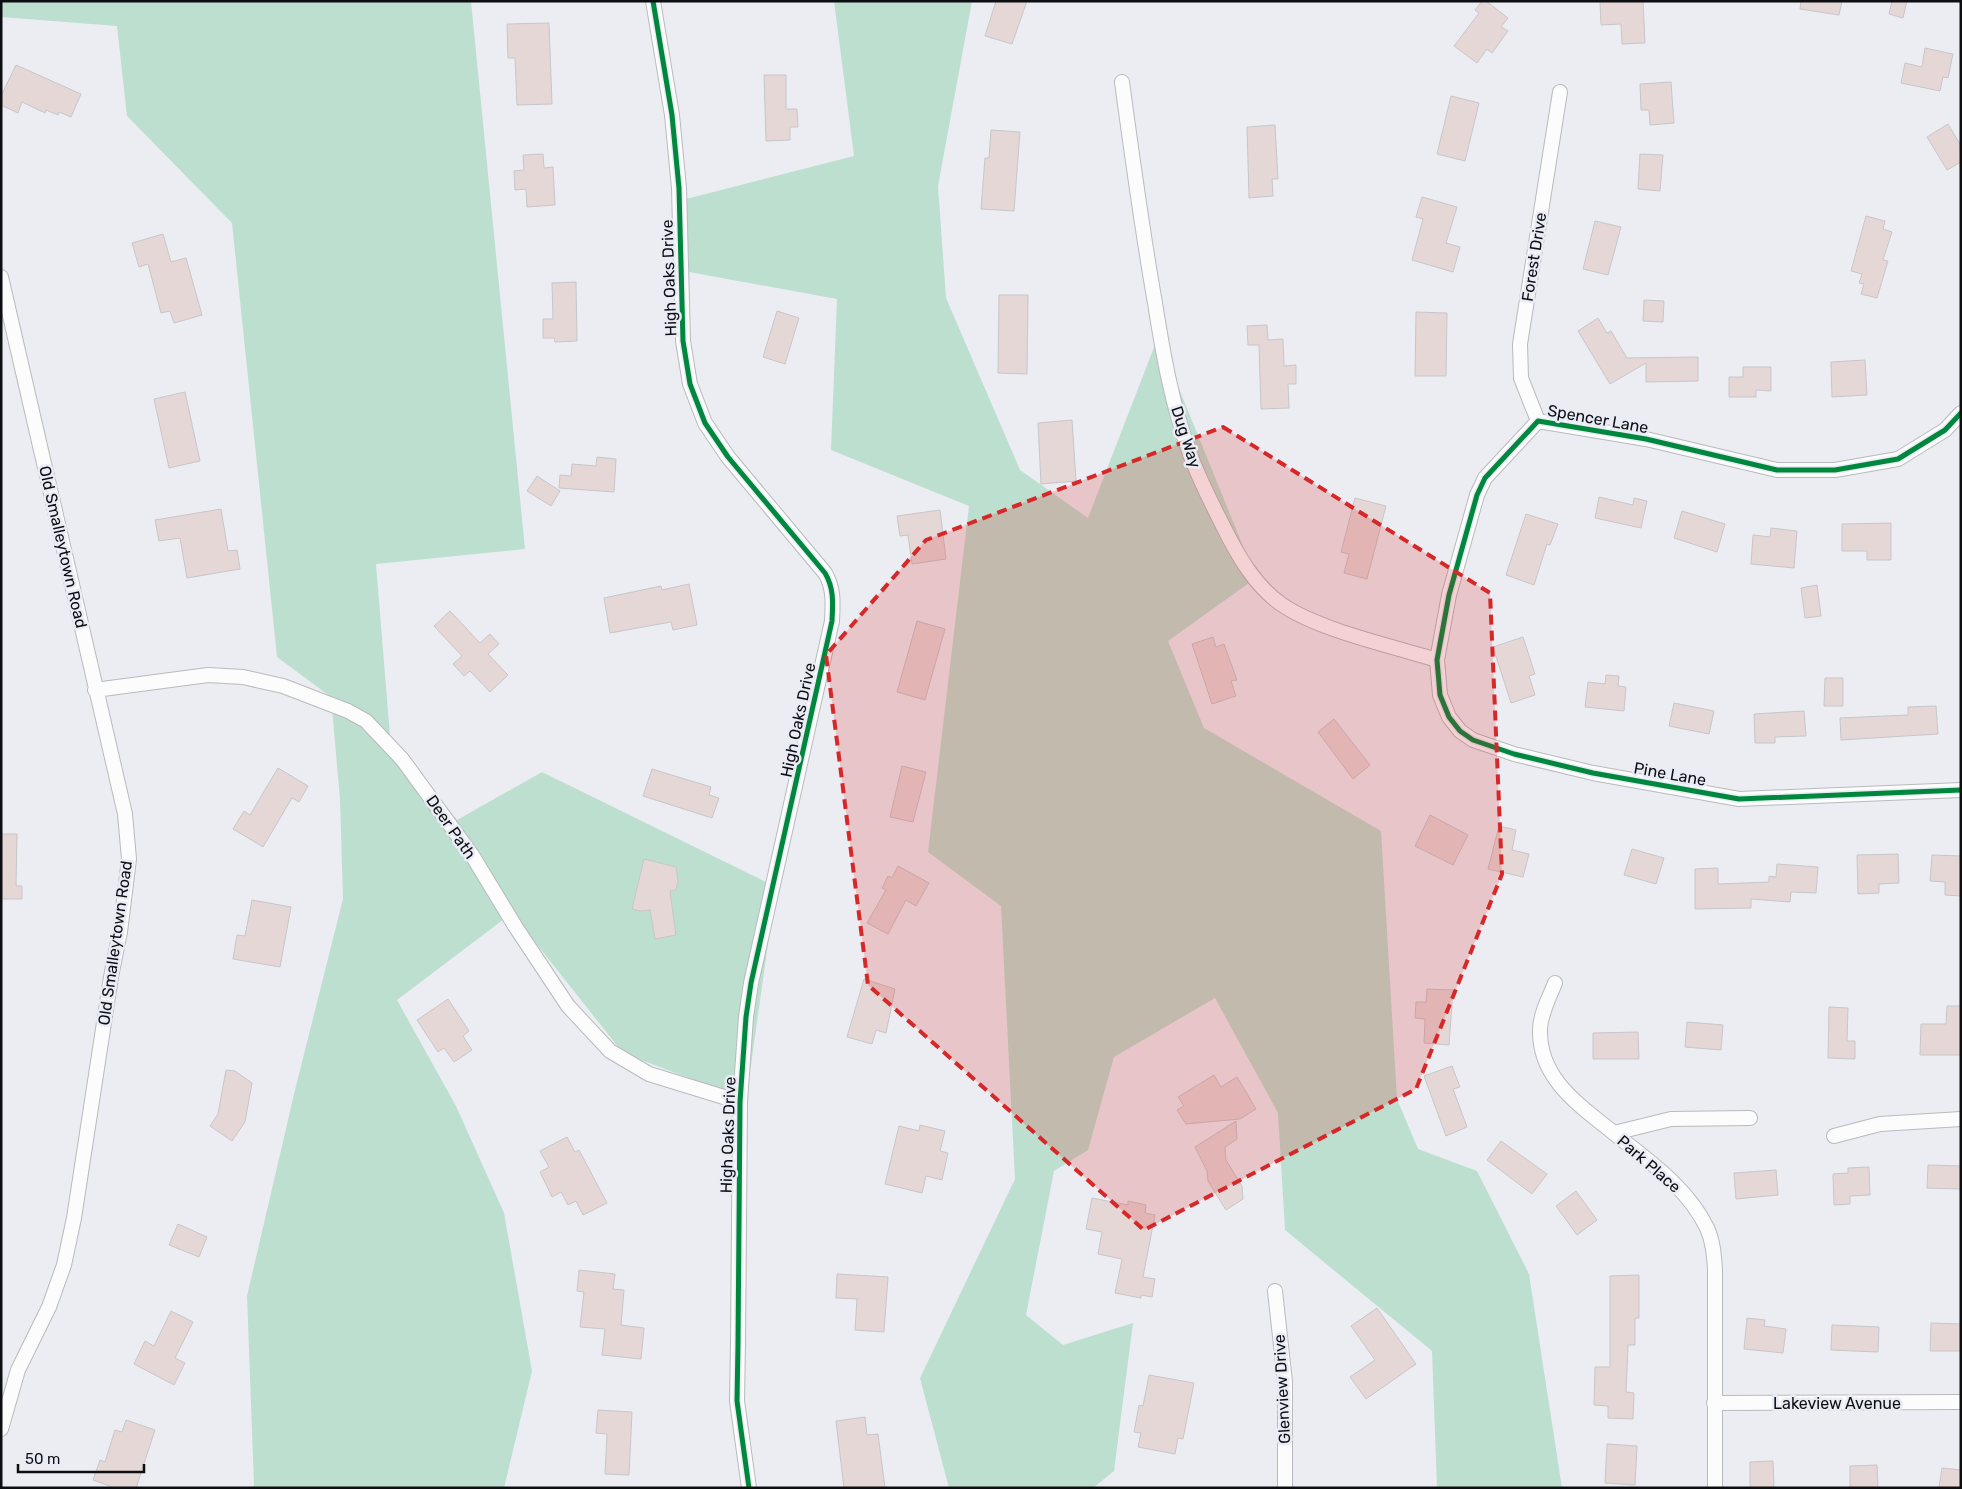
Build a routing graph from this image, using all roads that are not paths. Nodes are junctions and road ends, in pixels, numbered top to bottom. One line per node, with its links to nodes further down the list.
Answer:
1 (653, 1): 11 (street, High Oaks Drive)
2 (1122, 82): 7 (street, Dug Way)
3 (1560, 92): 6 (street, Forest Drive)
4 (1, 277): 8 (street, Old Smalleytown Road)
5 (1961, 413): 6 (street, Spencer Lane)
6 (1538, 421): 7 (street, Spencer Lane)
7 (1437, 660): 9 (street, Pine Lane)
8 (95, 690): 11 (street, Deer Path); 19 (street, Old Smalleytown Road)
9 (1961, 790)
10 (1555, 983): 14 (street, Park Place)
11 (740, 1102): 20 (street, High Oaks Drive)
12 (1750, 1118): 14 (street)
13 (1961, 1119): 15 (street)
14 (1614, 1133): 18 (street, Park Place)
15 (1834, 1136)
16 (1275, 1291): 21 (street, Glenview Drive)
17 (1961, 1402): 18 (street, Lakeview Avenue)
18 (1714, 1403): 22 (street, Park Place)
19 (1, 1428)
20 (749, 1488)
21 (1286, 1488)
22 (1715, 1488)

